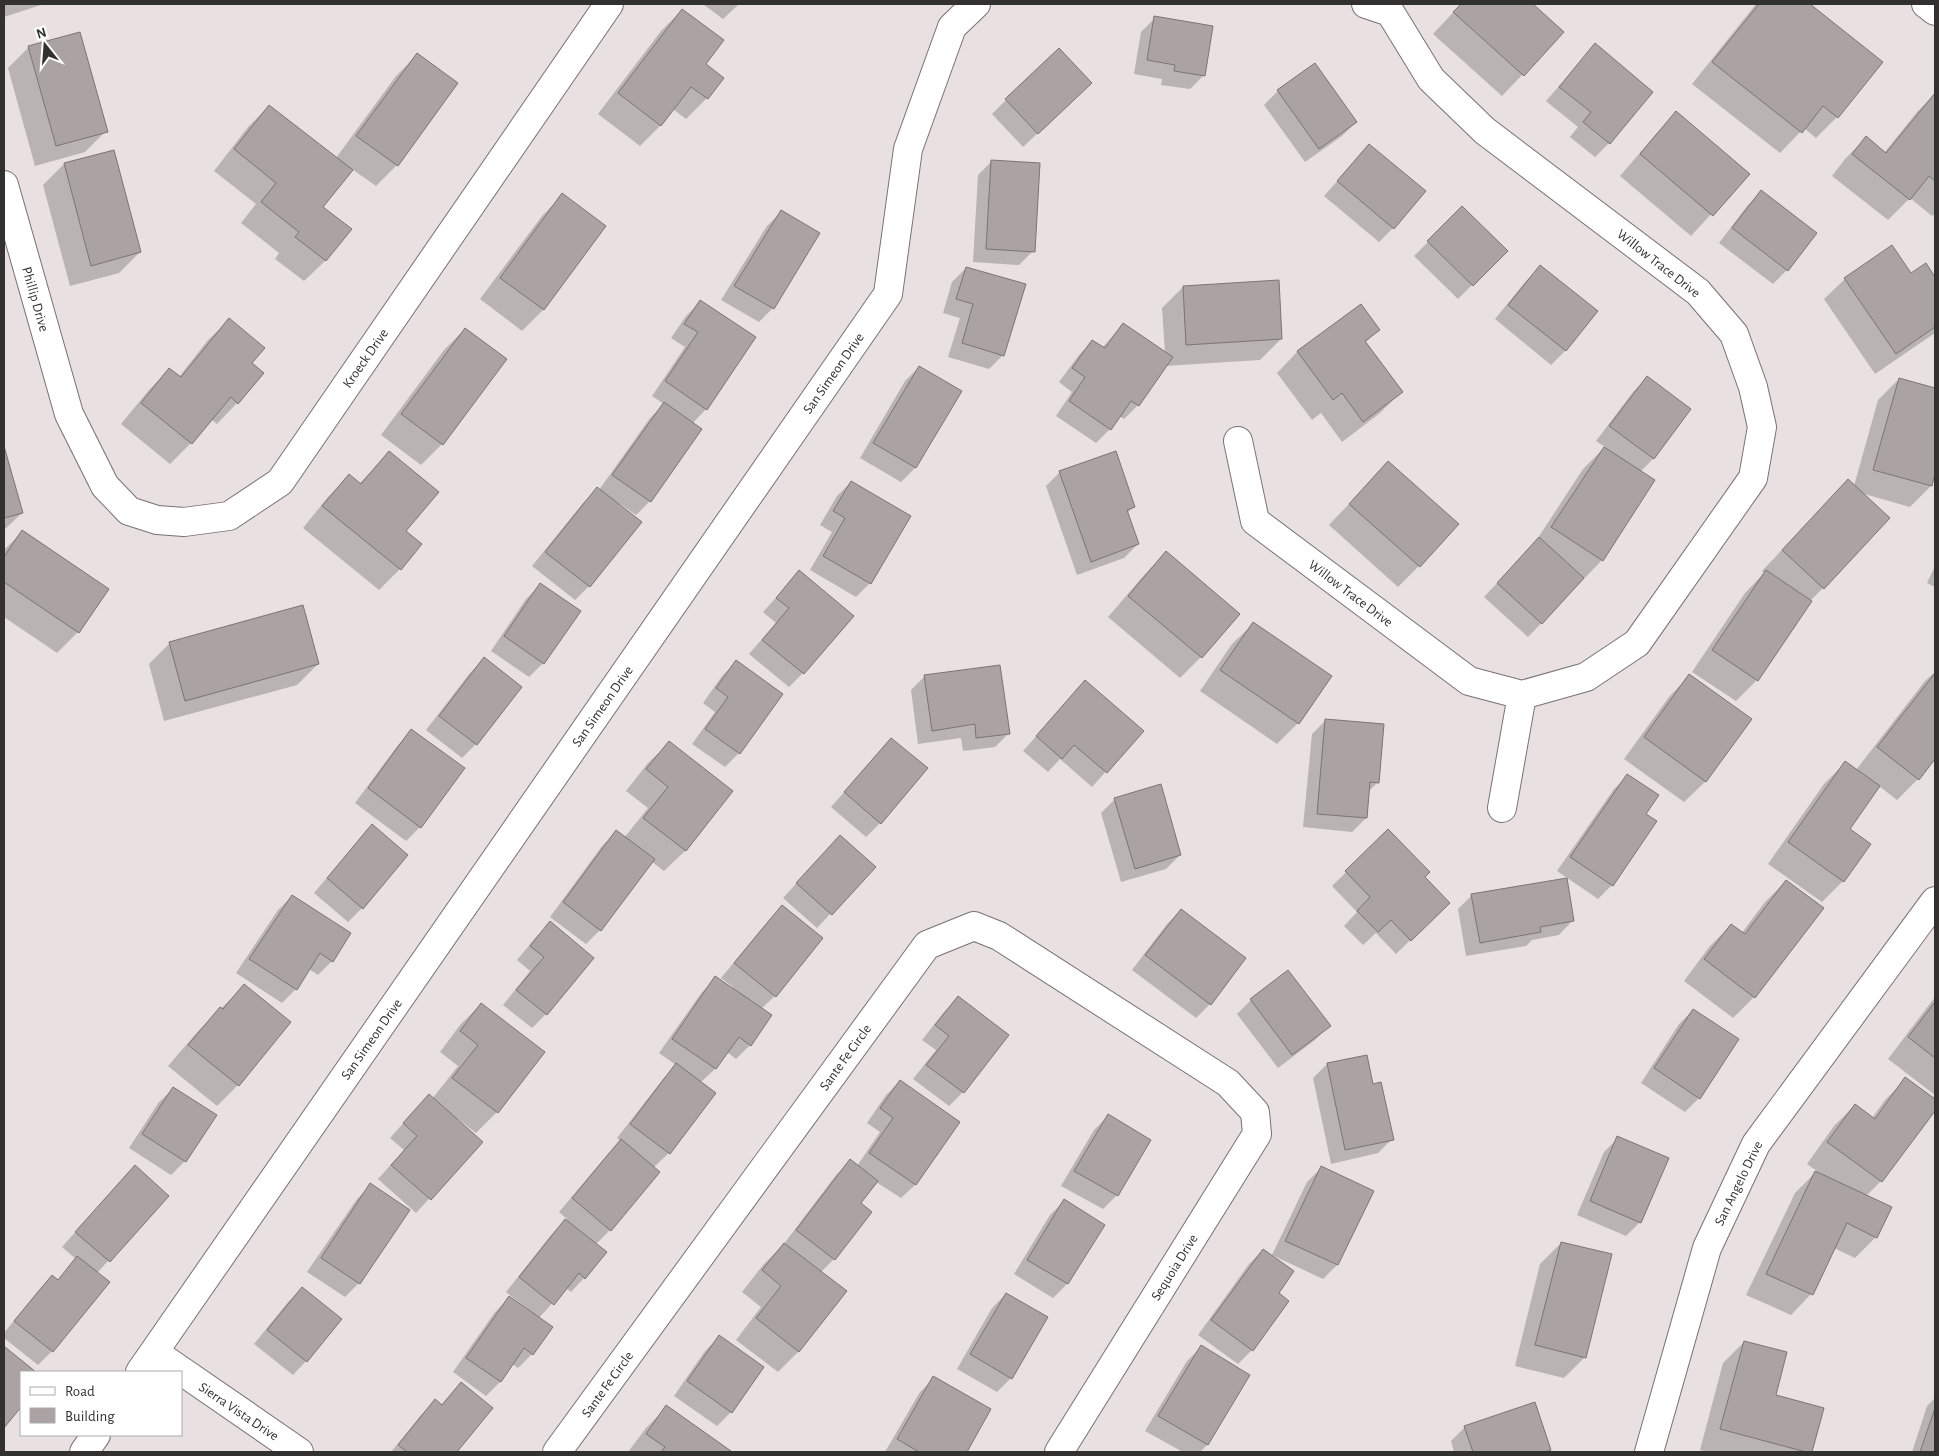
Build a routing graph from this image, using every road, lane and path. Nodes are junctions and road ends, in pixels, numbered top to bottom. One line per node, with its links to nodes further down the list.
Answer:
1 (609, 4): 7 (street, Kroeck Drive)
2 (976, 4): 13 (street, San Simeon Drive)
3 (1926, 4): 5 (street)
4 (1383, 7): 9 (street, Willow Trace Drive)
5 (1935, 11)
6 (4, 185): 7 (street, Phillip Drive)
7 (69, 414)
8 (1238, 441): 9 (street, Willow Trace Drive)
9 (1522, 695): 10 (street)
10 (1502, 808)
11 (1935, 901): 21 (street, San Angelo Drive)
12 (1228, 1083): 19 (street, Sante Fe Circle); 20 (street, Sequoia Drive)
13 (147, 1362): 14 (street, Sierra Vista Drive)
14 (162, 1371)
15 (182, 1383): 18 (street, Sierra Vista Drive)
16 (95, 1436): 17 (street)
17 (84, 1452)
18 (299, 1452)
19 (557, 1452)
20 (1059, 1452)
21 (1649, 1452)

